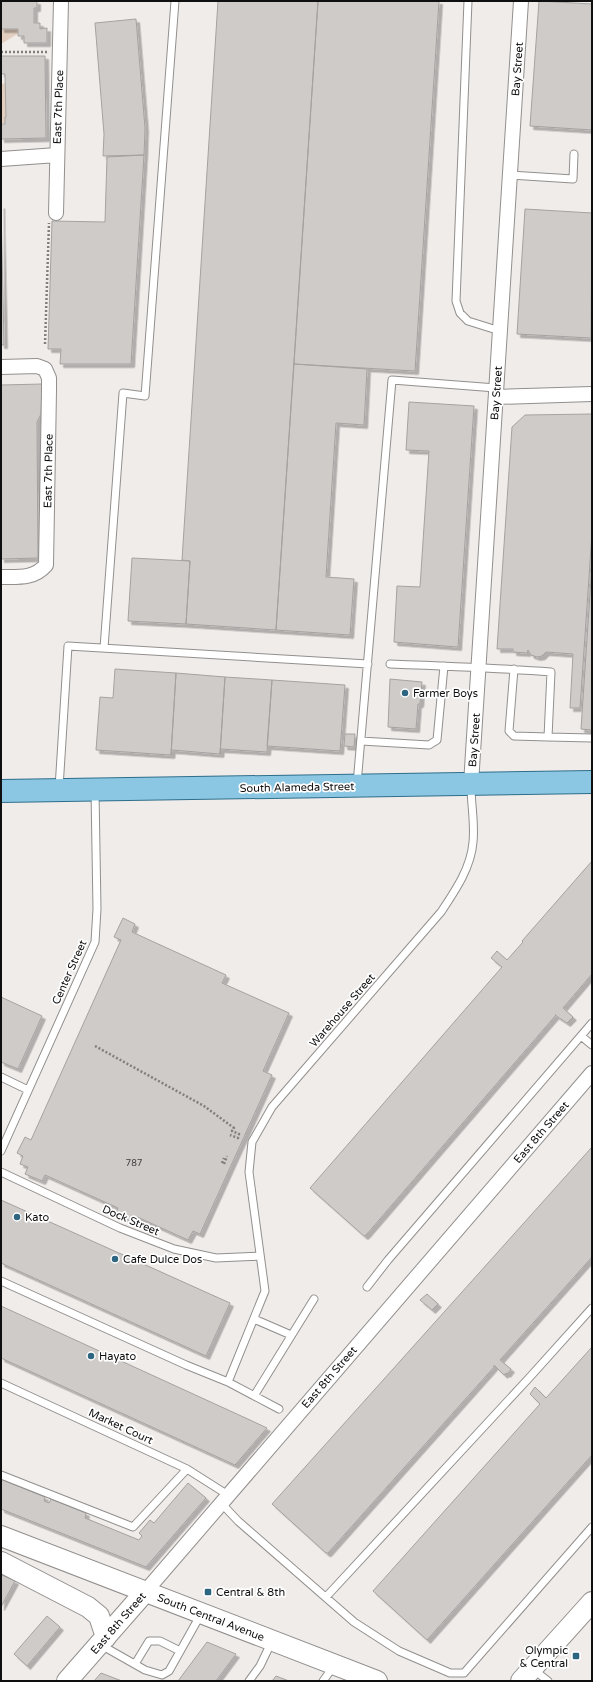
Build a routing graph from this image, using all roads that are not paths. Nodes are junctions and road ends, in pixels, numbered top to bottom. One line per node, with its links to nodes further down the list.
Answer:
1 (61, 1): 6 (street, East 7th Place)
2 (174, 1): 15 (lane)
3 (468, 1): 10 (lane)
4 (521, 1): 8 (street, Bay Street)
5 (574, 154): 8 (lane)
6 (57, 155): 7 (street); 9 (street, East 7th Place)
7 (1, 159)
8 (510, 175): 10 (street, Bay Street)
9 (56, 213)
10 (500, 331): 12 (street, Bay Street)
11 (1, 366): 14 (street, East 7th Place)
12 (496, 393): 13 (street); 16 (lane); 19 (street, Bay Street)
13 (592, 394)
14 (1, 577)
15 (104, 648): 16 (lane); 27 (lane)
16 (368, 664): 23 (lane)
17 (390, 664): 18 (lane)
18 (444, 666): 19 (lane); 23 (lane)
19 (478, 667): 20 (lane); 25 (street, Bay Street)
20 (514, 669): 21 (lane); 21 (lane)
21 (548, 737): 22 (lane)
22 (592, 738)
23 (361, 741): 26 (lane)
24 (592, 782): 25 (main road, South Alameda Street)
25 (471, 784): 26 (main road, South Alameda Street); 38 (lane, Warehouse Street)
26 (357, 786): 28 (main road, South Alameda Street)
27 (59, 790): 28 (main road, South Alameda Street); 29 (main road, South Alameda Street)
28 (95, 790): 35 (lane, Center Street)
29 (1, 791)
30 (592, 1023): 31 (lane)
31 (580, 1036): 32 (lane); 40 (lane)
32 (592, 1045)
33 (592, 1073): 51 (street, East 8th Street)
34 (1, 1077): 35 (lane)
35 (28, 1090): 36 (lane, Center Street)
36 (1, 1150)
37 (1, 1172): 38 (lane, Dock Street)
38 (260, 1256): 43 (lane, Warehouse Street)
39 (1, 1281): 45 (lane)
40 (367, 1287)
41 (314, 1299): 44 (lane)
42 (592, 1308): 56 (lane)
43 (254, 1319): 44 (lane); 45 (lane, Warehouse Street)
44 (291, 1335): 47 (lane)
45 (228, 1382): 47 (lane)
46 (1, 1384): 49 (lane, Market Court)
47 (254, 1396): 48 (lane)
48 (279, 1409)
49 (187, 1469): 50 (lane); 51 (lane, Market Court)
50 (1, 1475)
51 (225, 1500): 55 (street, East 8th Street); 56 (lane, Market Court)
52 (592, 1527): 56 (lane, Market Court)
53 (1, 1536): 55 (main road, South Central Avenue)
54 (1, 1562): 59 (main road)
55 (145, 1592): 58 (main road, South Central Avenue); 59 (main road, East 8th Street)
56 (326, 1597)
57 (592, 1602): 64 (main road)
58 (201, 1614): 60 (main road, South Central Avenue); 61 (lane)
59 (103, 1640): 62 (lane); 65 (main road, East 8th Street)
60 (272, 1640): 63 (main road, South Central Avenue); 66 (lane)
61 (180, 1652): 62 (lane); 62 (lane)
62 (135, 1664)
63 (335, 1665): 67 (lane); 68 (main road, South Central Avenue)
64 (527, 1675): 69 (lane)
65 (67, 1681)
66 (249, 1681)
67 (323, 1681)
68 (377, 1681)
69 (548, 1681)

